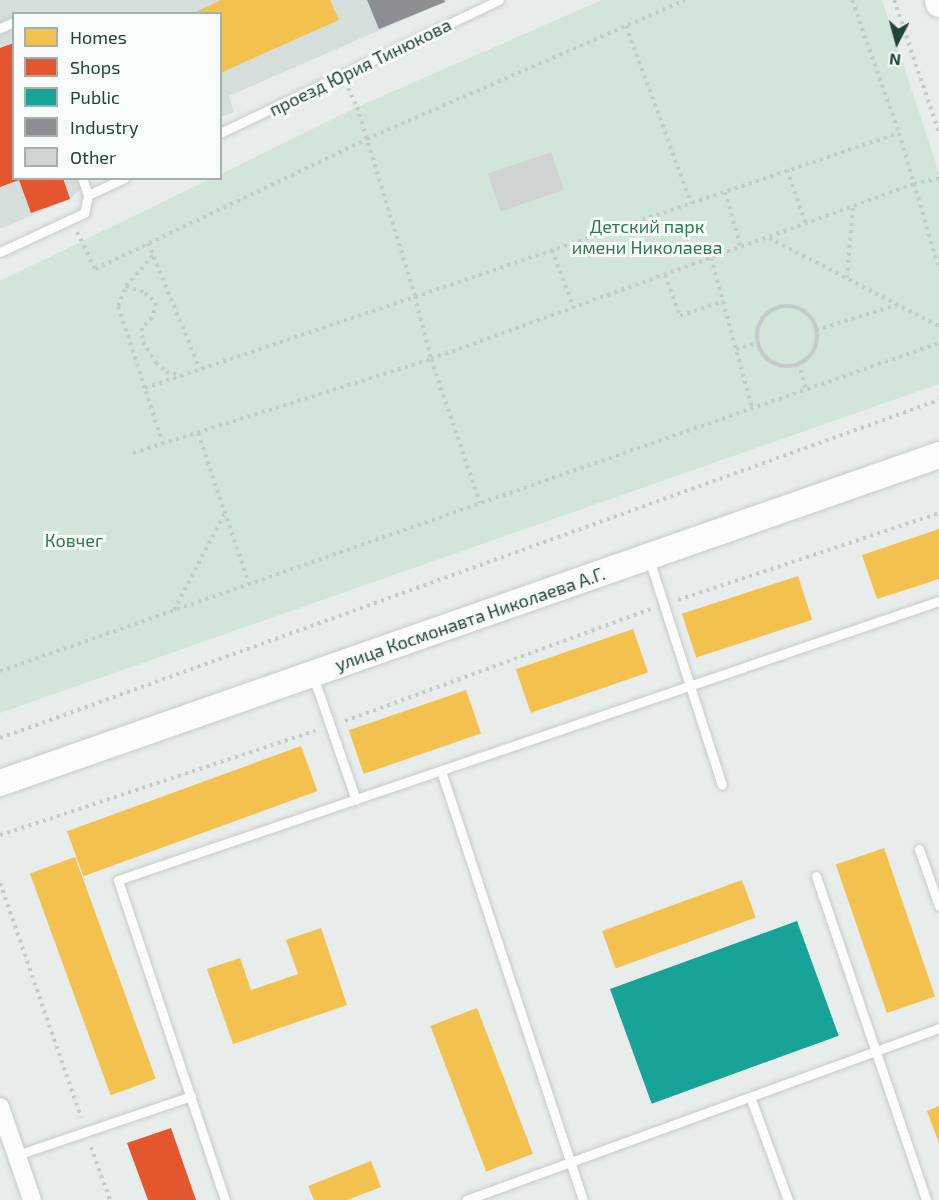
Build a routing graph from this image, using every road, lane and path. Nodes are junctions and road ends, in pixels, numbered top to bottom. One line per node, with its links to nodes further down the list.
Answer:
1 (498, 0): 6 (lane, проезд Юрия Тинюкова)
2 (685, 0): 5 (path)
3 (852, 0): 9 (path)
4 (894, 0): 8 (path)
5 (626, 26): 10 (path); 18 (path)
6 (343, 76): 7 (lane, проезд Юрия Тинюкова); 10 (path)
7 (222, 132)
8 (939, 132)
9 (898, 133): 11 (path); 15 (path)
10 (367, 139): 23 (path); 33 (path)
11 (788, 170): 16 (path); 21 (path)
12 (939, 178): 15 (path)
13 (83, 180): 17 (lane)
14 (120, 180): 17 (lane)
15 (914, 184): 19 (path); 29 (path)
16 (724, 192): 18 (path); 24 (path)
17 (88, 195): 20 (lane)
18 (691, 203): 25 (path)
19 (853, 207): 21 (path); 31 (path)
20 (71, 219): 23 (path); 26 (lane)
21 (806, 224): 22 (path)
22 (768, 238): 24 (path); 31 (path)
23 (148, 243): 27 (path)
24 (741, 248): 28 (path)
25 (552, 250): 33 (path); 36 (path)
26 (0, 252)
27 (153, 255): 32 (path); 44 (path)
28 (711, 258): 30 (path); 34 (path)
29 (939, 269)
30 (665, 275): 34 (path); 36 (path)
31 (847, 278): 35 (path)
32 (126, 286): 45 (path); 46 (path)
33 (415, 296): 42 (path); 44 (path)
34 (723, 301): 41 (path)
35 (897, 304): 37 (path); 38 (path)
36 (574, 308): 42 (path)
37 (939, 326)
38 (816, 330): 39 (path); 43 (path)
39 (758, 342): 41 (path); 43 (path)
40 (939, 343): 47 (path)
41 (736, 349): 49 (path)
42 (431, 358): 50 (path); 54 (path)
43 (798, 363): 47 (path)
44 (200, 369): 45 (path)
45 (182, 376): 46 (path)
46 (145, 388): 51 (path)
47 (806, 389): 49 (path)
48 (939, 400): 66 (path)
49 (752, 408): 54 (path)
50 (198, 433): 51 (path); 55 (path)
51 (163, 444): 52 (path)
52 (133, 453)
53 (939, 454): 57 (street, улица Космонавта Николаева А.Г.)
54 (480, 504): 58 (path)
55 (225, 512): 58 (path); 61 (path)
56 (939, 513): 60 (path)
57 (648, 556): 60 (lane); 63 (street, улица Космонавта Николаева А.Г.)
58 (249, 584): 61 (path)
59 (939, 601): 64 (lane)
60 (663, 605): 64 (lane); 65 (path)
61 (173, 610): 62 (path)
62 (0, 671)
63 (312, 674): 65 (lane); 68 (street, улица Космонавта Николаева А.Г.)
64 (691, 686): 67 (lane); 69 (lane)
65 (330, 726): 70 (lane); 71 (path)
66 (0, 738)
67 (441, 771): 70 (lane); 83 (lane)
68 (0, 783)
69 (722, 785)
70 (356, 800): 78 (lane)
71 (0, 836)
72 (920, 849): 75 (lane)
73 (816, 876): 77 (lane)
74 (0, 883): 81 (path)
75 (939, 906)
76 (939, 1028): 77 (lane)
77 (876, 1053): 79 (lane); 90 (lane)
78 (190, 1096): 81 (lane); 86 (lane)
79 (751, 1099): 83 (lane); 89 (lane)
80 (0, 1107): 82 (street)
81 (86, 1133): 82 (lane); 85 (path)
82 (17, 1155): 84 (street)
83 (568, 1163): 87 (lane); 88 (lane)
84 (32, 1200)
85 (110, 1200)
86 (225, 1200)
87 (466, 1200)
88 (583, 1200)
89 (788, 1200)
90 (926, 1200)

